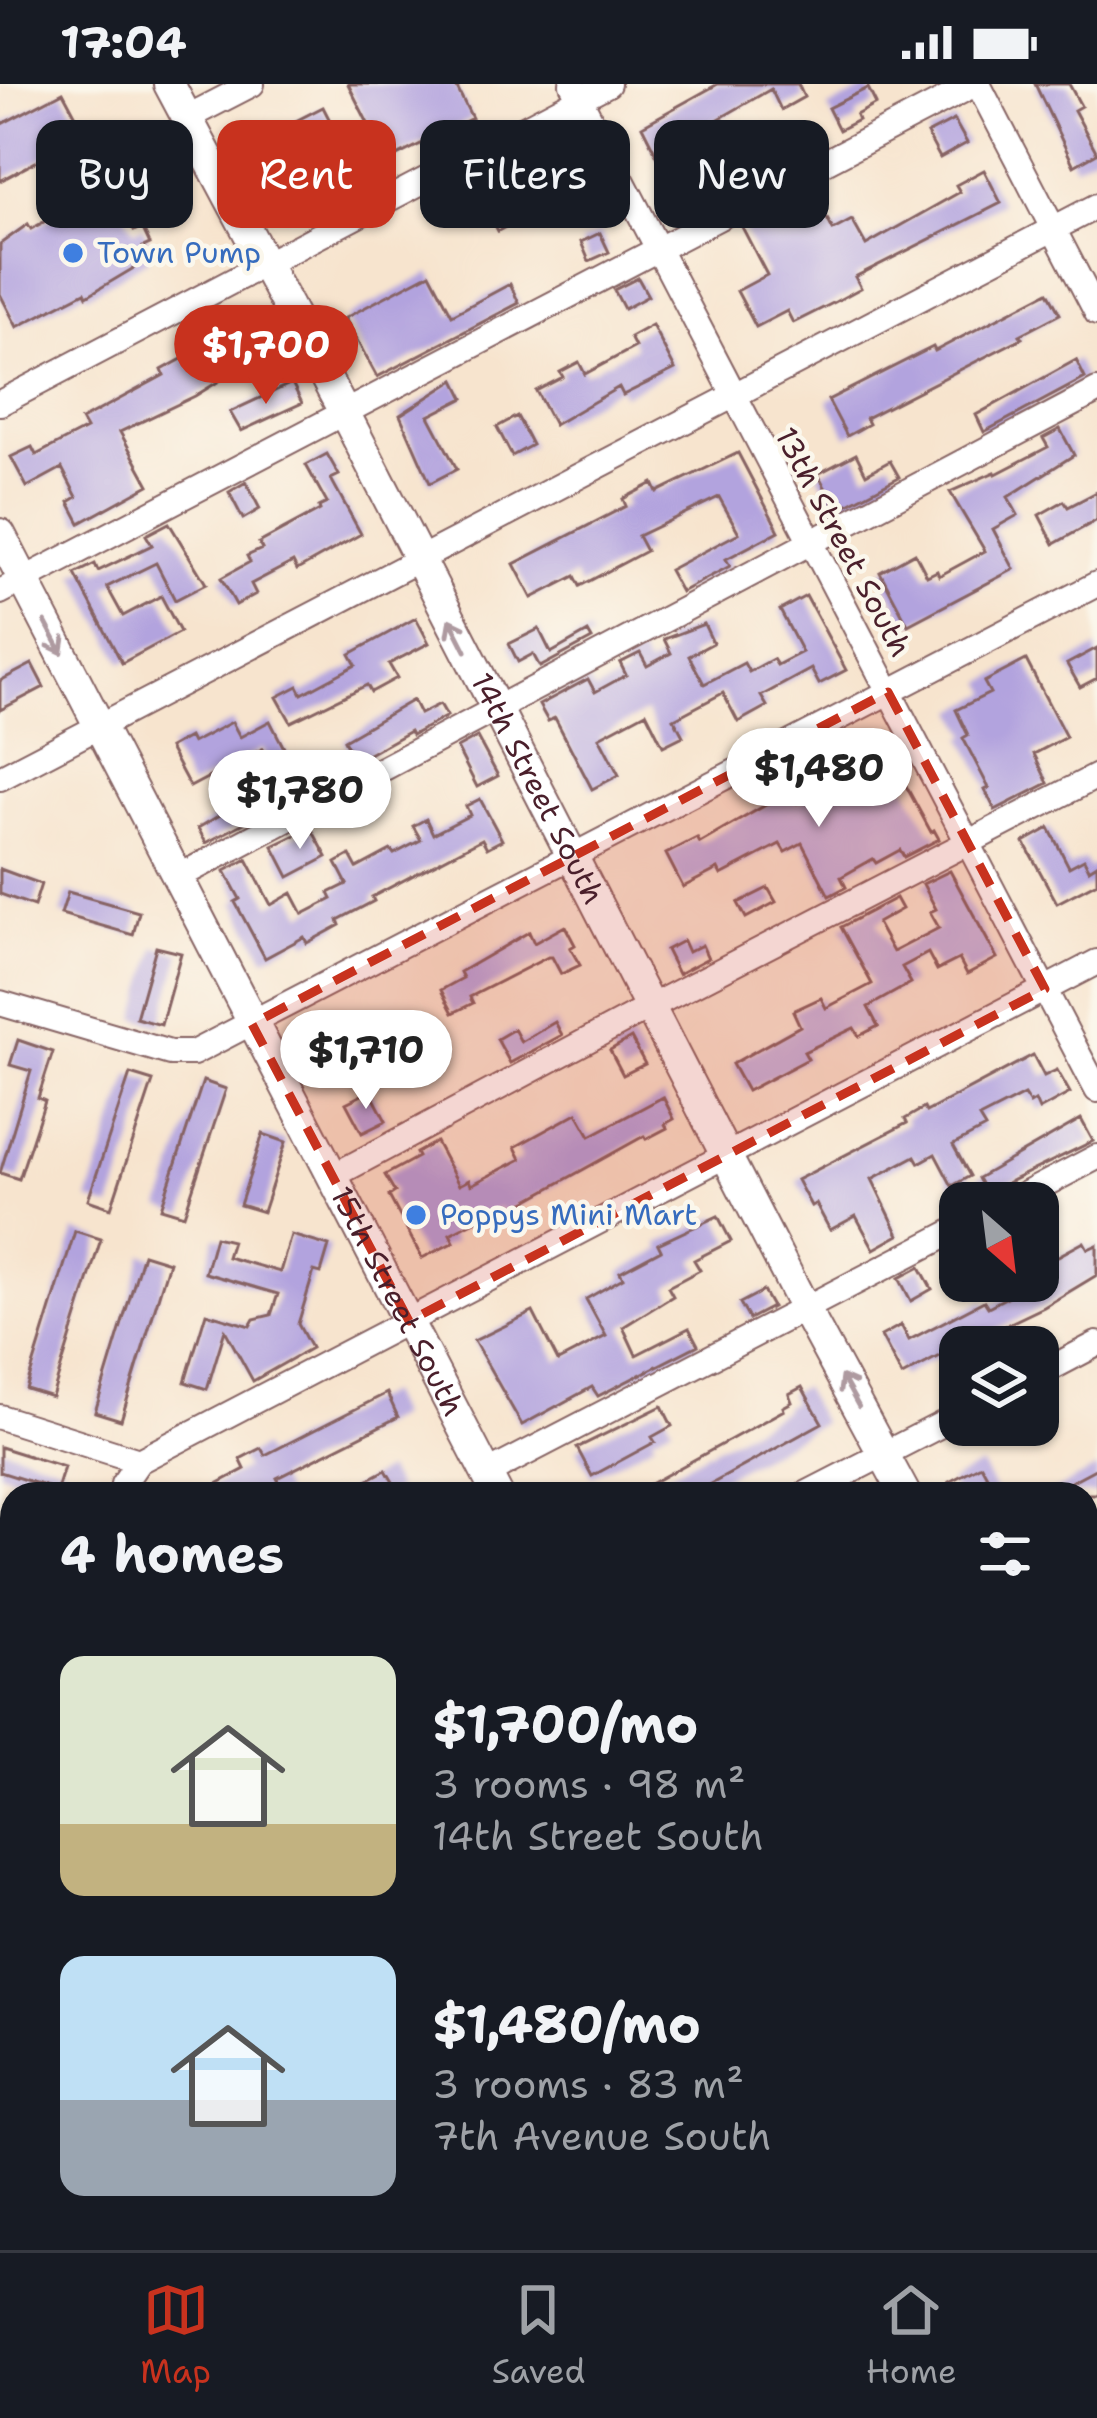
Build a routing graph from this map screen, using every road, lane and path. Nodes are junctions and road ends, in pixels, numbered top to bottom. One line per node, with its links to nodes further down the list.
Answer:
1 (169, 84): 6 (main road, 14th Street South)
2 (252, 84): 6 (street)
3 (608, 84): 5 (street)
4 (977, 84): 8 (street); 9 (street)
5 (576, 91): 9 (street, 13th Street South); 10 (street)
6 (187, 118): 10 (main road, 14th Street South)
7 (1097, 206): 8 (street)
8 (1053, 229): 11 (street); 13 (street)
9 (657, 253): 13 (street, 13th Street South); 15 (street)
10 (264, 265): 14 (street); 15 (main road, 14th Street South)
11 (1097, 313)
12 (1097, 391): 17 (street)
13 (733, 397): 17 (street, 13th Street South); 18 (street)
14 (0, 403)
15 (344, 412): 18 (main road, 14th Street South); 20 (street)
16 (0, 534): 20 (main road, 15th Street South)
17 (810, 544): 21 (street, 13th Street South); 22 (street)
18 (421, 561): 22 (main road, 14th Street South, one-way to 18); 23 (street)
19 (1097, 584): 21 (street)
20 (12, 586): 23 (main road, 15th Street South, one-way to 23)
21 (888, 692): 26 (street, 13th Street South); 27 (street)
22 (495, 707): 27 (main road, 14th Street South); 28 (street)
23 (100, 726): 25 (street); 28 (main road, 15th Street South)
24 (1097, 776): 26 (street)
25 (0, 778)
26 (968, 844): 30 (street, 13th Street South); 32 (street)
27 (571, 857): 32 (main road, 14th Street South); 33 (street)
28 (178, 878): 33 (main road, 15th Street South)
29 (1097, 962): 30 (street)
30 (1045, 989): 34 (street, 13th Street South); 35 (street)
31 (0, 1003): 33 (street)
32 (648, 1008): 35 (main road, 14th Street South); 37 (street)
33 (252, 1024): 37 (main road, 15th Street South)
34 (1097, 1090)
35 (727, 1155): 40 (main road, 14th Street South); 41 (street)
36 (1097, 1157): 38 (street)
37 (333, 1176): 41 (main road, 15th Street South)
38 (1049, 1182)
39 (939, 1239): 40 (street)
40 (805, 1310): 46 (main road, 14th Street South, one-way to 40); 50 (street)
41 (409, 1321): 47 (street); 49 (main road, 15th Street South)
42 (1097, 1344): 43 (street)
43 (1059, 1364)
44 (0, 1417): 47 (street)
45 (939, 1426): 46 (street)
46 (885, 1455): 51 (street); 52 (main road, 14th Street South)
47 (139, 1461): 48 (street)
48 (124, 1482)
49 (491, 1482)
50 (496, 1482)
51 (830, 1482)
52 (899, 1482)

